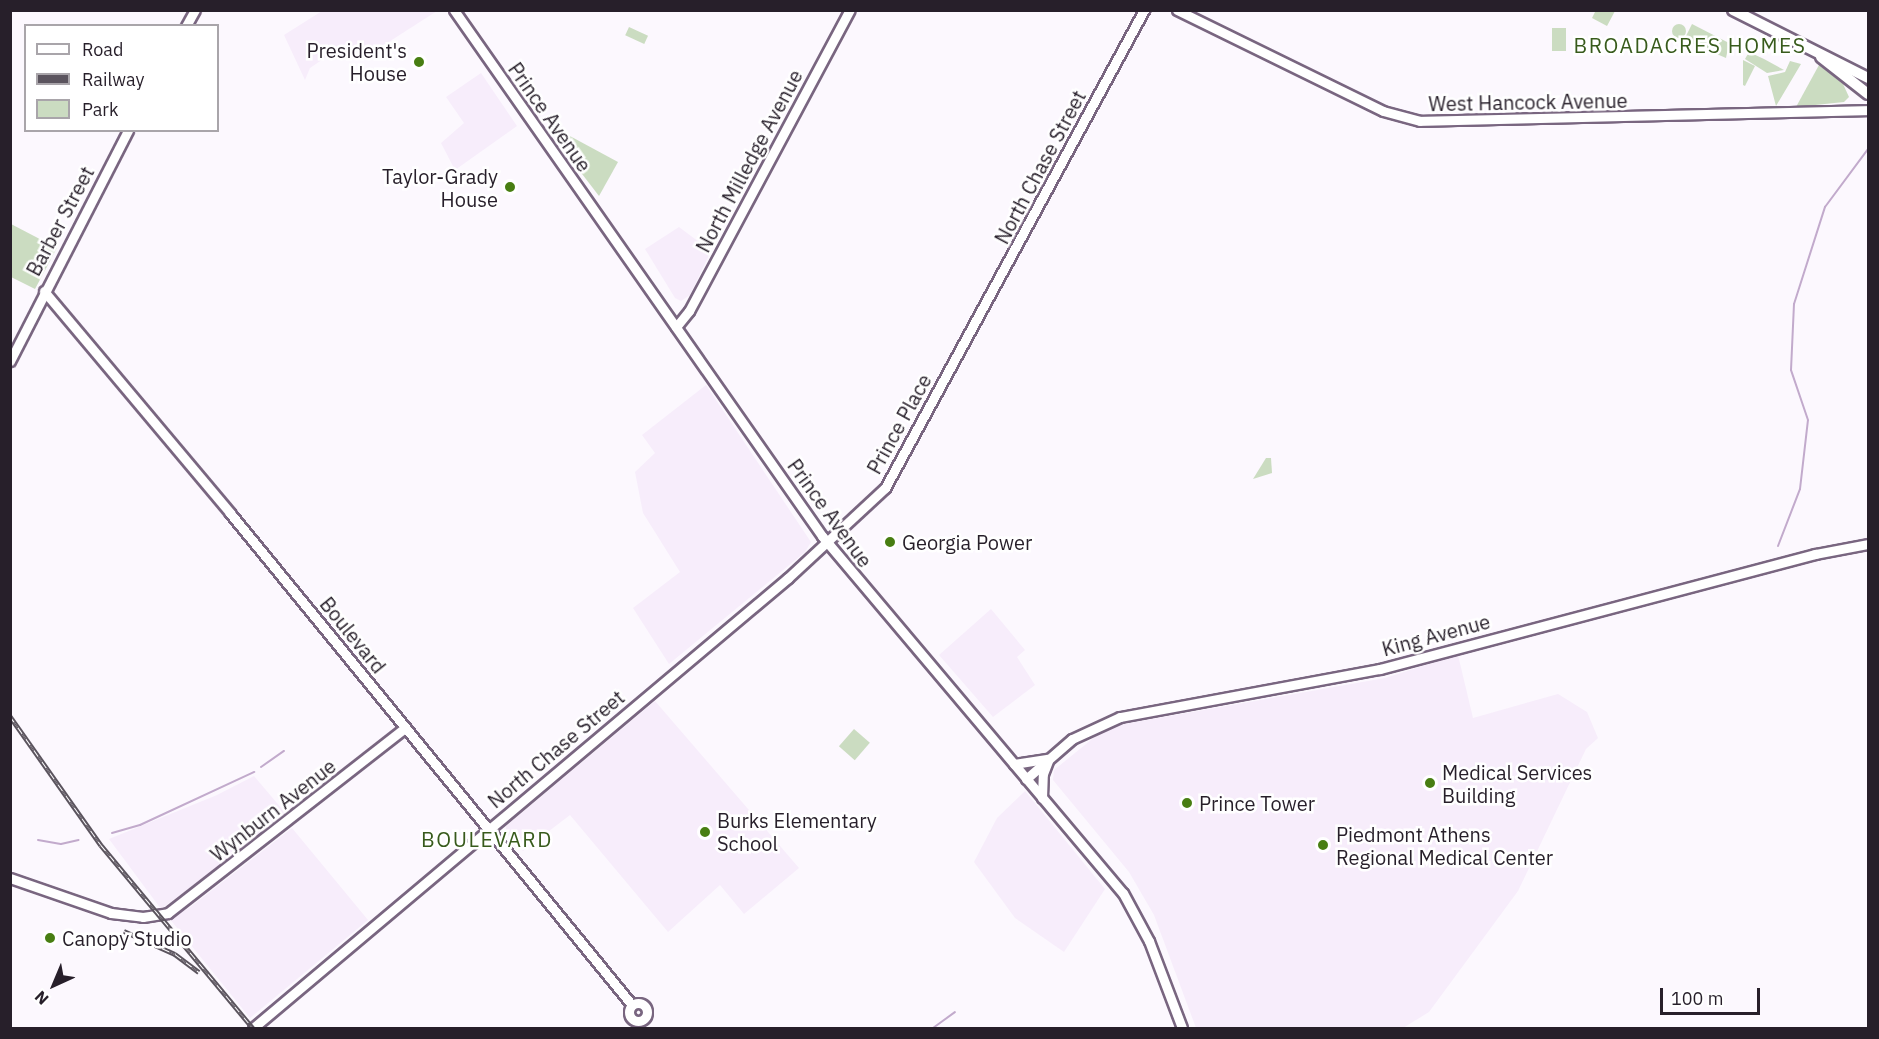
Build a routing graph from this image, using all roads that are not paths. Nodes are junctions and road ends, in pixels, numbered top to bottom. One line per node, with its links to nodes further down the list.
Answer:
1 (195, 10): 7 (street)
2 (454, 10): 14 (street, Prince Avenue)
3 (850, 10): 14 (street, North Milledge Avenue)
4 (1144, 10): 15 (street, North Chase Street)
5 (1177, 10): 11 (street, West Hancock Avenue)
6 (1733, 10): 8 (main road)
7 (187, 24)
8 (1820, 56): 9 (main road); 10 (main road)
9 (1869, 78)
10 (1869, 94)
11 (1869, 110)
12 (127, 132): 13 (street, Barber Street)
13 (44, 291): 16 (street, Barber Street); 19 (street, Boulevard)
14 (676, 327): 17 (street, Prince Avenue)
15 (966, 340): 17 (street, Prince Place)
16 (10, 361)
17 (826, 542): 21 (street, Prince Avenue); 24 (street, North Chase Street)
18 (1869, 544): 20 (street, King Avenue)
19 (405, 728): 24 (street, Boulevard); 25 (street, Wynburn Avenue)
20 (1049, 759): 21 (street); 22 (street, King Avenue); 23 (street)
21 (1014, 764): 22 (street, Prince Avenue)
22 (1026, 779): 23 (street, Prince Avenue)
23 (1042, 798): 28 (street, Prince Avenue)
24 (488, 830): 26 (street, North Chase Street); 27 (street, Boulevard)
25 (10, 878)
26 (253, 1029)
27 (651, 1029)
28 (1182, 1029)

